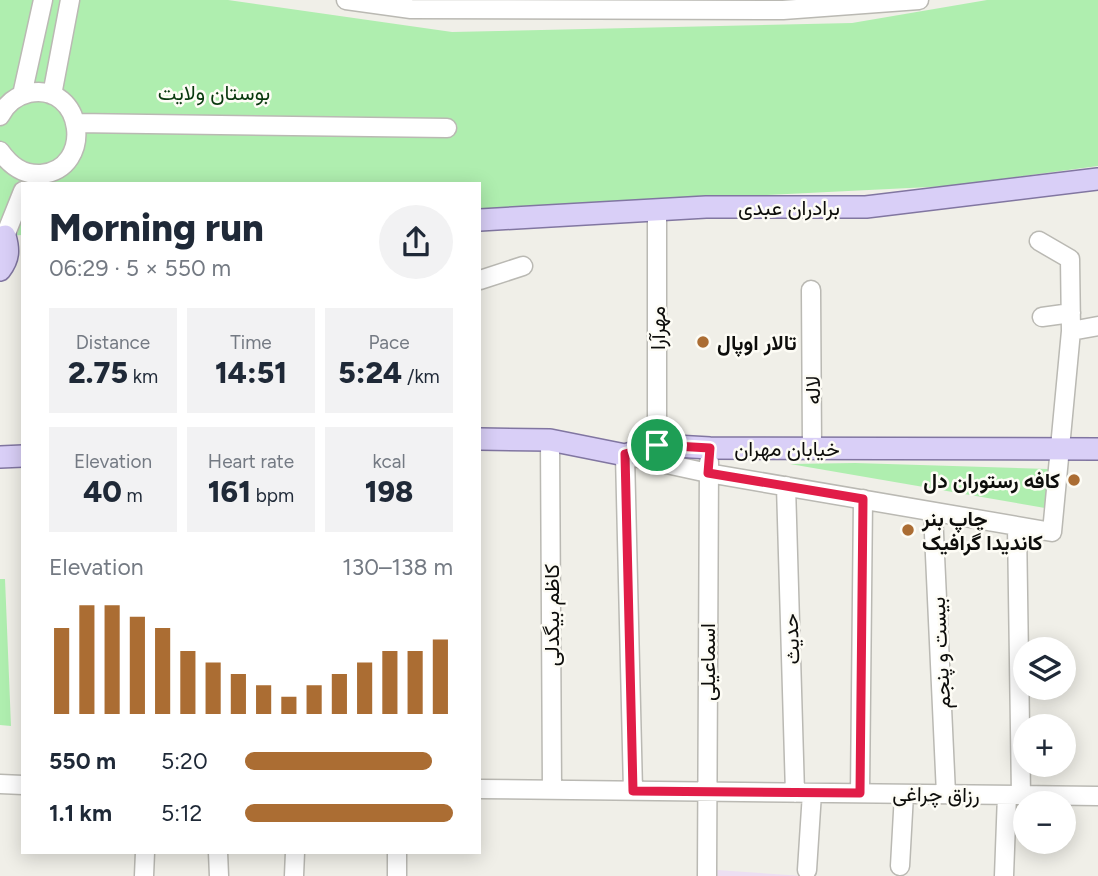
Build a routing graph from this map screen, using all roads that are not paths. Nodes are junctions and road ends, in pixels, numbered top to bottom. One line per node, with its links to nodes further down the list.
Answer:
1 (43, 0): 5 (street)
2 (70, 0): 6 (street)
3 (346, 0): 4 (street)
4 (919, 0)
5 (22, 95): 6 (street); 7 (street)
6 (52, 95): 8 (street)
7 (0, 116)
8 (76, 123): 9 (street); 11 (street)
9 (447, 128)
10 (0, 151): 11 (street)
11 (27, 179)
12 (1098, 179): 14 (main road, برادران عبدی)
13 (21, 198): 16 (street)
14 (657, 210): 15 (main road, برادران عبدی); 27 (street, مهرآرا)
15 (481, 220)
16 (9, 237): 19 (main road)
17 (1039, 241): 23 (street)
18 (523, 266): 20 (street)
19 (0, 270)
20 (481, 280)
21 (811, 290): 29 (street, لاله)
22 (1042, 317): 23 (street)
23 (1071, 322): 24 (street); 30 (street)
24 (1098, 326)
25 (481, 439): 26 (main road, خیابان مهران)
26 (550, 440): 32 (main road, خیابان مهران); 43 (street, کاظم بیگدلی)
27 (657, 445): 28 (main road, خیابان مهران); 32 (main road, خیابان مهران)
28 (710, 448): 29 (main road, خیابان مهران); 35 (street, اسماعیلی)
29 (812, 448): 30 (main road, خیابان مهران)
30 (1060, 449): 31 (main road, خیابان مهران); 39 (street)
31 (1098, 449)
32 (625, 454): 35 (street); 44 (street)
33 (21, 456): 34 (main road)
34 (0, 457)
35 (708, 473): 36 (street); 46 (street, اسماعیلی)
36 (786, 486): 37 (street); 47 (street, حدیث)
37 (863, 499): 38 (street); 48 (street)
38 (933, 512): 39 (street); 50 (street, بیست و پنجم)
39 (1017, 526): 45 (street)
40 (0, 784): 41 (street)
41 (21, 785)
42 (481, 789): 43 (street, رزاق چراغی)
43 (552, 790): 44 (street, رزاق چراغی)
44 (633, 791): 46 (street, رزاق چراغی)
45 (1014, 791)
46 (706, 792): 47 (street, رزاق چراغی); 65 (street, اسماعیلی)
47 (804, 793): 48 (street, رزاق چراغی); 60 (street, حدیث)
48 (860, 793): 49 (street, رزاق چراغی)
49 (904, 794): 50 (street, رزاق چراغی); 59 (street)
50 (946, 794): 51 (street, رزاق چراغی)
51 (1013, 795)
52 (1076, 796): 53 (street, رزاق چراغی)
53 (1098, 796)
54 (1013, 803): 66 (street)
55 (145, 854): 61 (street)
56 (218, 854): 62 (street)
57 (295, 854): 63 (street)
58 (397, 854): 64 (street)
59 (900, 866)
60 (807, 870)
61 (144, 876)
62 (219, 876)
63 (294, 876)
64 (397, 876)
65 (707, 876)
66 (1004, 876)

